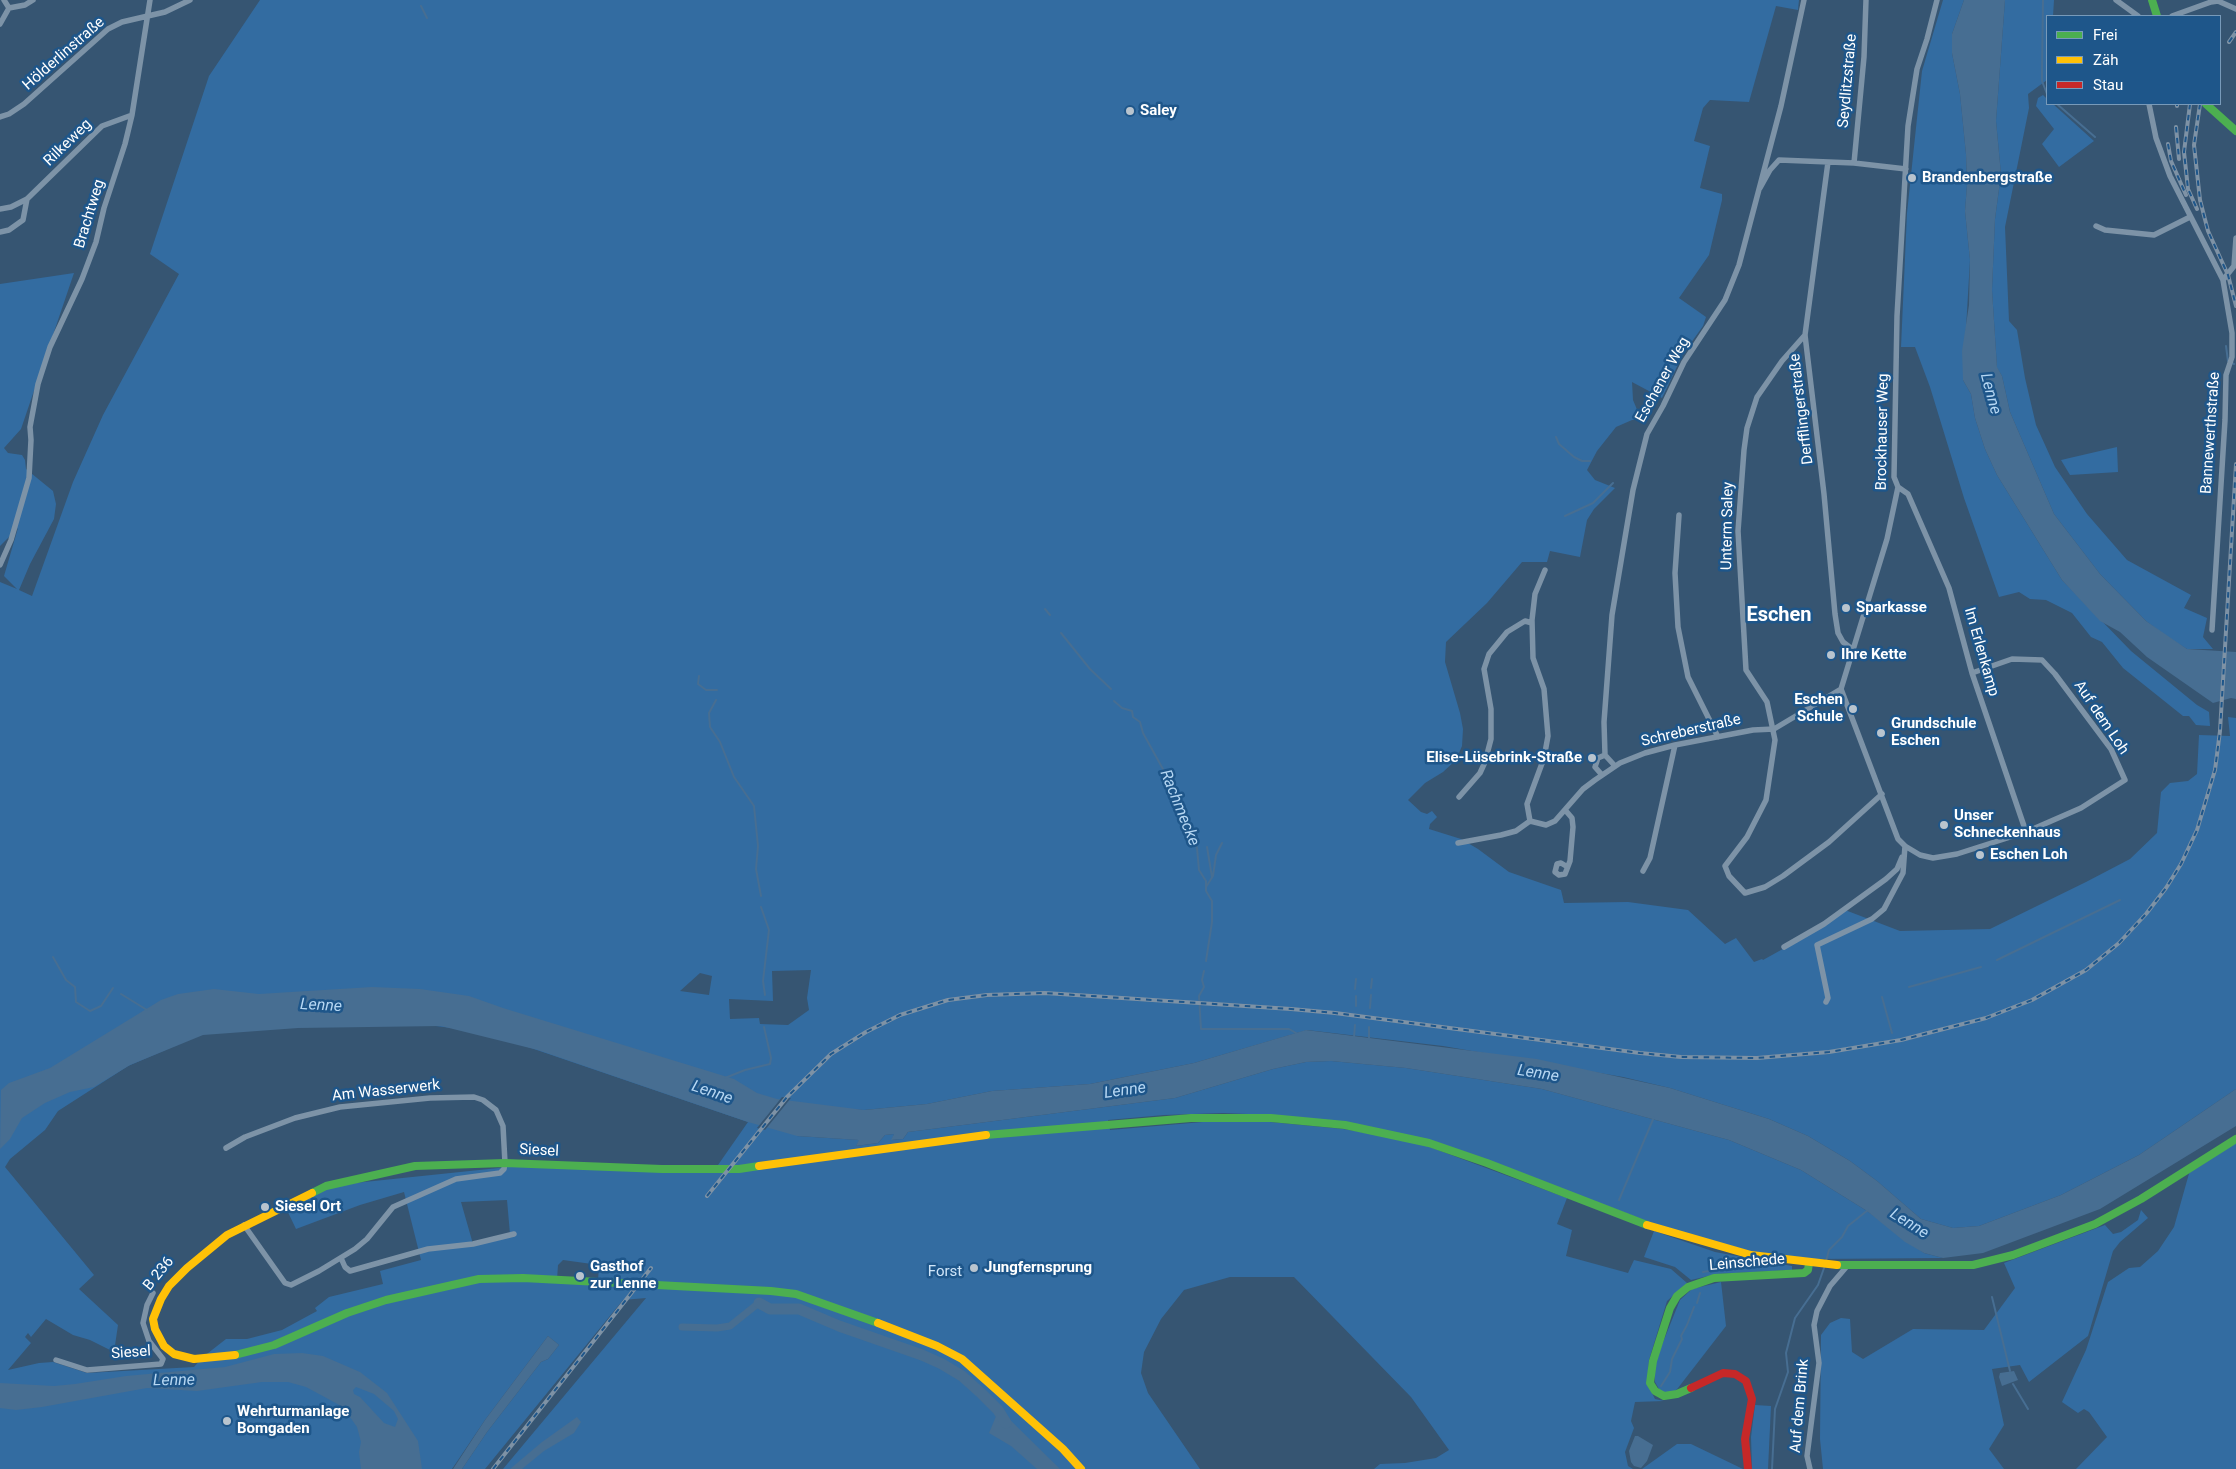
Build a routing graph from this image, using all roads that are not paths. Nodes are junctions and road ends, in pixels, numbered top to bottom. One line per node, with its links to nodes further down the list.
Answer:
1 (4, 0): 11 (street)
2 (33, 0): 11 (street)
3 (150, 0): 16 (street, Brachtweg)
4 (190, 0): 16 (street, Hölderlinstraße)
5 (1804, 0): 26 (street, Eschener Weg)
6 (1866, 0): 24 (street, Seydlitzstraße)
7 (1937, 0): 25 (street, Brockhauser Weg)
8 (2116, 0): 13 (street)
9 (2152, 0): 14 (main road)
10 (2210, 1): 12 (street); 15 (street)
11 (10, 8): 17 (street)
12 (2236, 9)
13 (2137, 15)
14 (2157, 15)
15 (2175, 15)
16 (147, 18): 20 (street, Brachtweg); 21 (street, Hölderlinstraße)
17 (0, 24)
18 (2149, 105): 29 (street, Bannewerthstraße)
19 (2207, 105): 22 (main road)
20 (132, 115): 27 (street, Rilkeweg); 37 (street, Brachtweg)
21 (0, 117)
22 (2236, 131)
23 (1828, 162): 24 (street); 26 (street); 34 (street, Derfflingerstraße)
24 (1854, 163): 25 (street)
25 (1906, 169): 35 (street, Brockhauser Weg)
26 (1758, 190): 47 (street, Eschener Weg)
27 (27, 199): 28 (street, Rilkeweg); 31 (street, Rilkeweg)
28 (0, 209)
29 (2190, 217): 30 (street); 33 (street, Bannewerthstraße)
30 (2096, 226)
31 (0, 232)
32 (2236, 238): 33 (street)
33 (2223, 280): 40 (street, Bannewerthstraße)
34 (1805, 335): 41 (street, Derfflingerstraße); 44 (street, Unterm Saley)
35 (1898, 487): 41 (street, Brockhauser Weg); 42 (street, Im Erlenkamp)
36 (1679, 515): 45 (street)
37 (0, 566)
38 (1545, 570): 39 (street)
39 (1532, 623): 51 (street); 53 (street)
40 (2212, 630)
41 (1852, 649): 43 (street, Brockhauser Weg)
42 (1972, 673): 54 (street, Im Erlenkamp); 54 (street, Auf dem Loh)
43 (1841, 689): 44 (street); 50 (street)
44 (1774, 729): 45 (street, Schreberstraße); 50 (street, Unterm Saley)
45 (1718, 737): 46 (street, Schreberstraße)
46 (1675, 745): 48 (street, Schreberstraße); 58 (street)
47 (1605, 755): 48 (street); 49 (street)
48 (1615, 766): 49 (street, Schreberstraße)
49 (1601, 773): 52 (street, Schreberstraße)
50 (1882, 794): 56 (street)
51 (1459, 797)
52 (1566, 811): 53 (street, Schreberstraße); 57 (street)
53 (1530, 821): 55 (street, Schreberstraße)
54 (2026, 832): 56 (street, Auf dem Loh)
55 (1458, 843)
56 (1905, 846): 59 (street); 60 (street)
57 (1566, 866)
58 (1643, 871)
59 (1784, 947)
60 (1826, 1002)
61 (2236, 1139): 68 (main road, Siesel)
62 (226, 1148): 63 (street, Am Wasserwerk)
63 (505, 1163): 64 (main road, B 236); 66 (street, Siesel); 67 (main road, Siesel)
64 (244, 1225): 66 (street, Siesel); 71 (main road, B 236)
65 (514, 1234): 66 (street)
66 (341, 1258)
67 (1809, 1263): 68 (main road, Siesel); 72 (main road, Leinschede)
68 (1848, 1265): 73 (street, Auf dem Brink)
69 (153, 1293): 70 (street, Siesel)
70 (56, 1360)
71 (1080, 1469)
72 (1748, 1469)
73 (1810, 1469)

